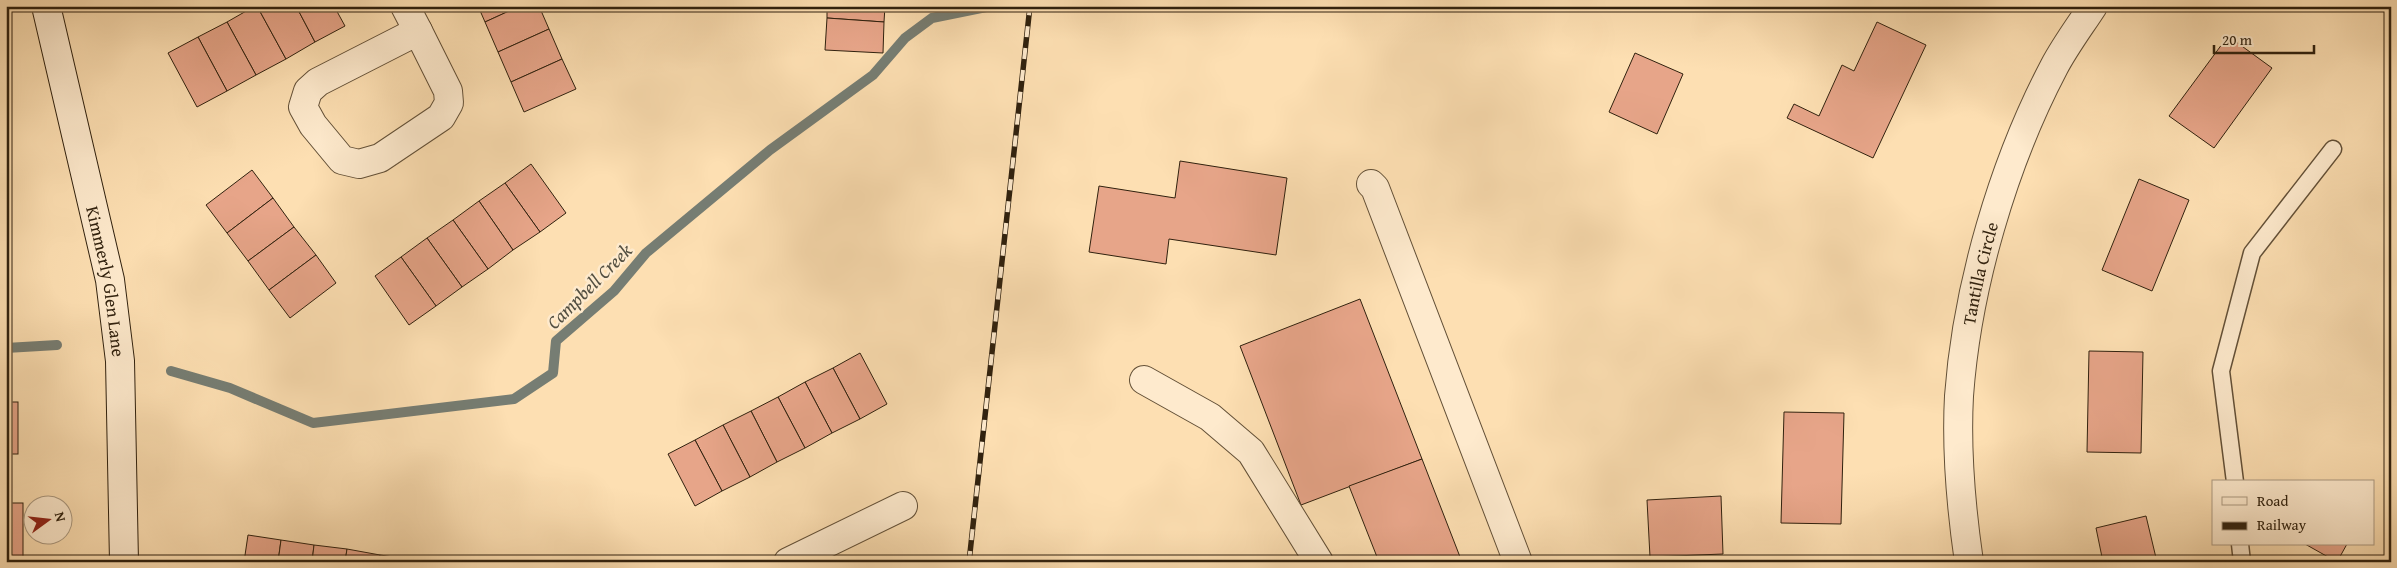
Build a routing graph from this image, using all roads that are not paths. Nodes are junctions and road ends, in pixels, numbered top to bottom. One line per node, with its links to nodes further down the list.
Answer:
1 (46, 6): 11 (street, Kimmerly Glen Lane)
2 (405, 6): 4 (street)
3 (2093, 6): 15 (street, Tantilla Circle)
4 (418, 31): 4 (street)
5 (2333, 150): 8 (lane)
6 (1371, 184): 14 (street)
7 (1144, 380): 13 (street)
8 (2235, 480)
9 (902, 506): 12 (street)
10 (2240, 546): 16 (lane)
11 (124, 562)
12 (788, 562)
13 (1320, 562)
14 (1518, 562)
15 (1969, 562)
16 (2242, 562)

